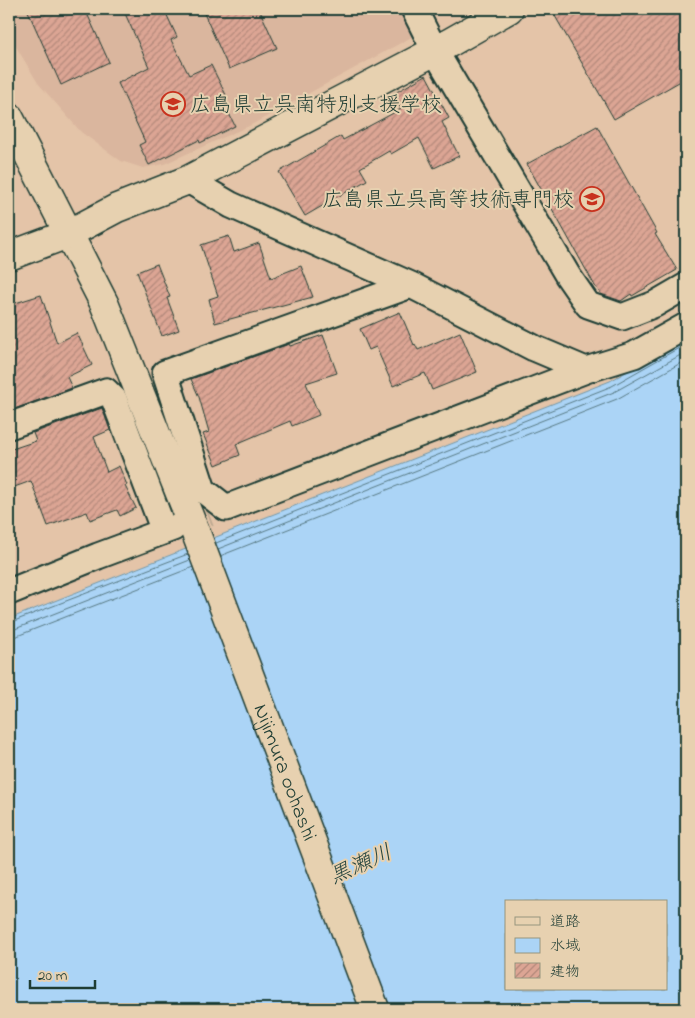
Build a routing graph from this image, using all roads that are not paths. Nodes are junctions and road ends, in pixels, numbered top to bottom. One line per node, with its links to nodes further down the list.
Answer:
1 (414, 9): 3 (street)
2 (509, 9): 3 (street)
3 (435, 51): 5 (street); 9 (street)
4 (9, 117): 6 (street, Nijimura oohashi)
5 (188, 180): 6 (street); 8 (street)
6 (68, 234): 7 (street); 13 (street, Nijimura oohashi)
7 (9, 256)
8 (411, 285): 11 (street); 13 (street)
9 (686, 286)
10 (686, 326): 11 (street)
11 (586, 370): 13 (street)
12 (9, 426): 13 (street)
13 (194, 523): 14 (street); 15 (street, Nijimura oohashi)
14 (9, 592)
15 (375, 1009)

